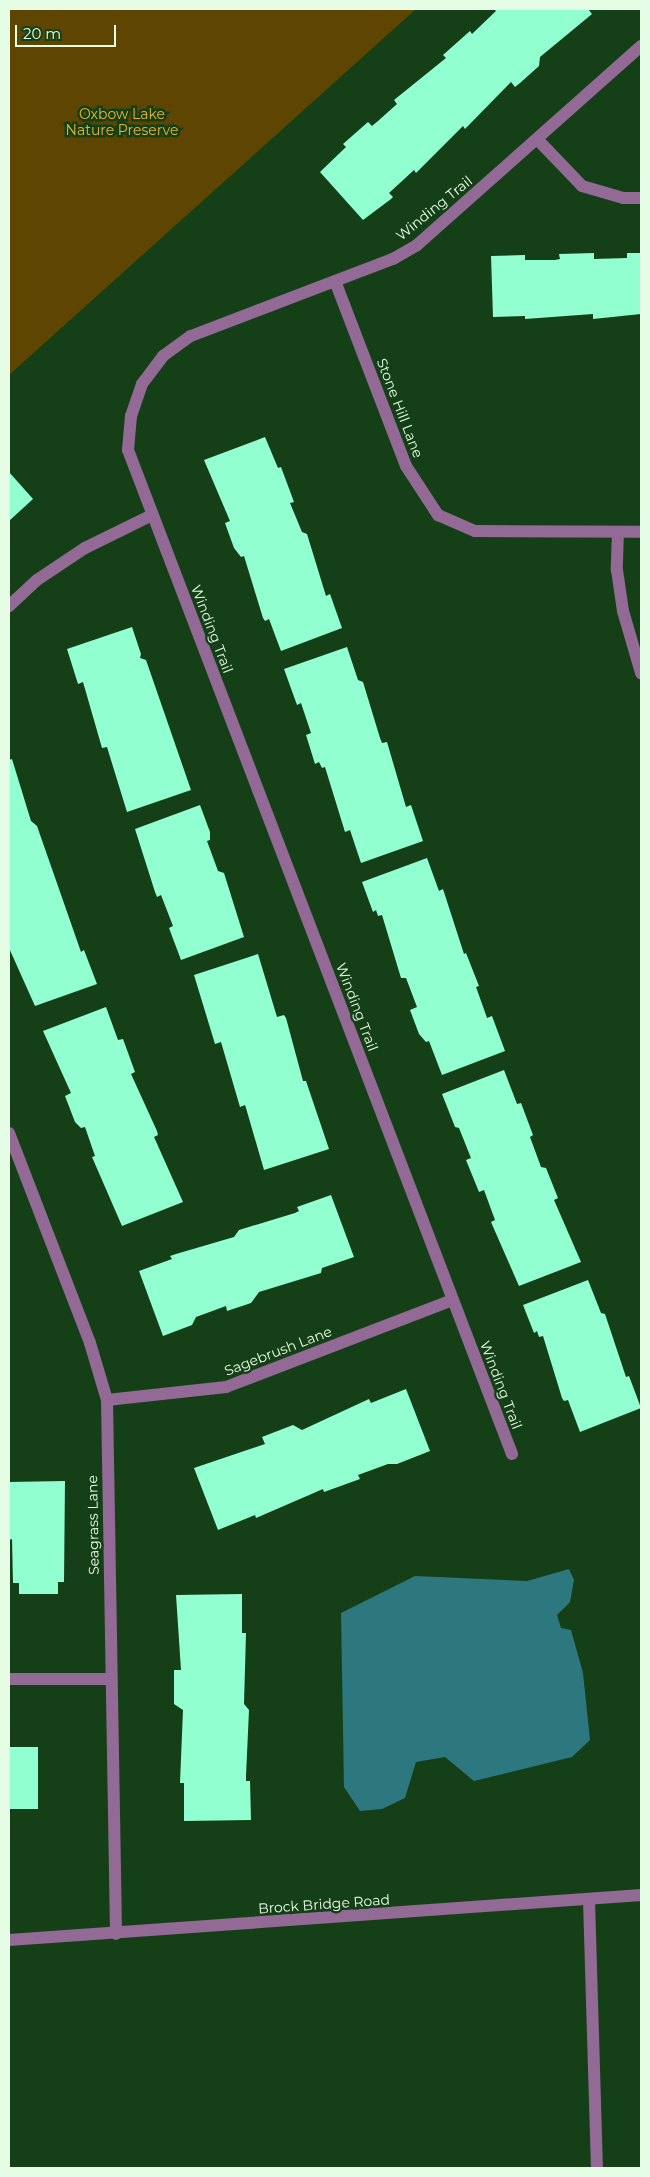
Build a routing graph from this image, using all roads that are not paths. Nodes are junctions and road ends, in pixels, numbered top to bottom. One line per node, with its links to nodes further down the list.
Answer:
1 (641, 46): 2 (street, Winding Trail)
2 (537, 139): 3 (street); 4 (street, Winding Trail)
3 (641, 198)
4 (335, 281): 5 (street, Winding Trail); 6 (street, Stone Hill Lane)
5 (152, 515): 8 (street); 11 (street, Winding Trail)
6 (618, 532): 7 (street, Stone Hill Lane); 9 (street)
7 (641, 532)
8 (9, 606)
9 (641, 673)
10 (9, 1134): 12 (street, Seagrass Lane)
11 (453, 1300): 12 (street, Sagebrush Lane); 13 (street, Winding Trail)
12 (107, 1400): 15 (street, Seagrass Lane)
13 (512, 1454)
14 (9, 1679): 15 (street)
15 (110, 1679): 18 (street, Seagrass Lane)
16 (641, 1895): 17 (street, Brock Bridge Road)
17 (589, 1900): 18 (street, Brock Bridge Road); 20 (street)
18 (116, 1934): 19 (street, Brock Bridge Road)
19 (9, 1940)
20 (597, 2168)

